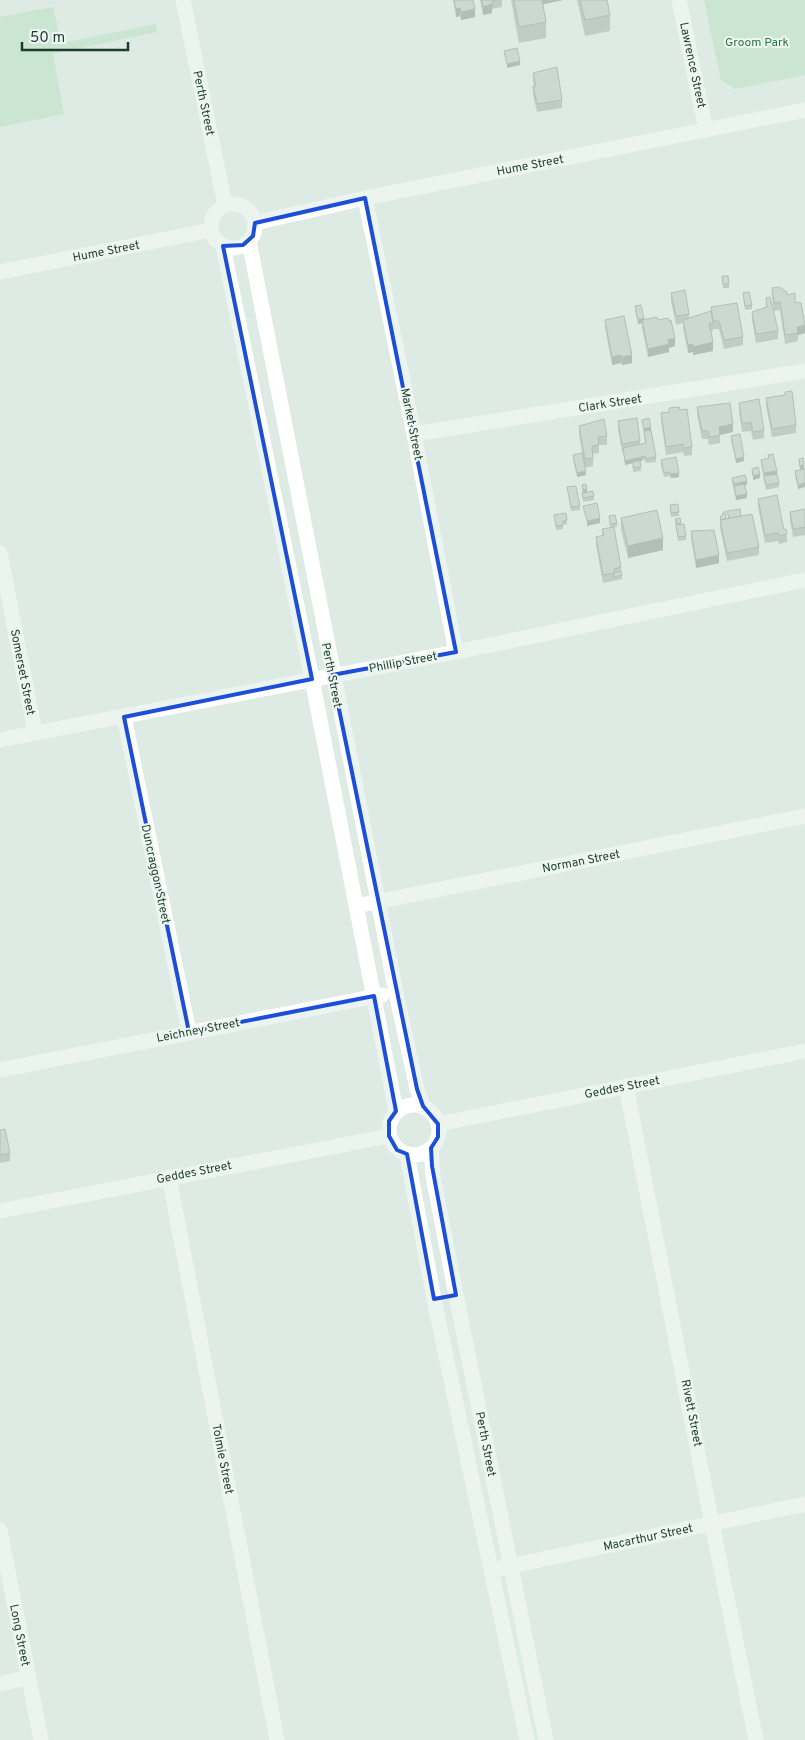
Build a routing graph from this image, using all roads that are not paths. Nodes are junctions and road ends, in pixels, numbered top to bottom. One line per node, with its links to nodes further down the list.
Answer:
1 (183, 0): 6 (street, Perth Street)
2 (679, 0): 4 (street, Lawrence Street)
3 (805, 110): 4 (street, Hume Street)
4 (706, 130): 5 (street, Hume Street)
5 (365, 198): 7 (street, Hume Street); 13 (street, Market Street)
6 (225, 205): 7 (street); 8 (street)
7 (255, 223): 9 (street)
8 (211, 230): 10 (street); 11 (street, Hume Street)
9 (249, 241): 10 (street); 17 (street, Perth Street)
10 (223, 246): 18 (street, Perth Street)
11 (0, 272)
12 (805, 371): 13 (street, Clark Street)
13 (414, 434): 16 (street, Market Street)
14 (0, 553): 20 (street, Somerset Street)
15 (805, 580): 16 (street, Phillip Street)
16 (456, 652): 17 (street, Phillip Street)
17 (332, 675): 18 (street, Phillip Street); 23 (street, Perth Street)
18 (312, 679): 19 (street, Phillip Street); 24 (street, Perth Street)
19 (124, 717): 20 (street, Phillip Street); 27 (street, Duncraggon Street)
20 (35, 732): 21 (street, Phillip Street)
21 (0, 740)
22 (805, 816): 23 (street, Norman Street)
23 (379, 902): 24 (street, Norman Street); 25 (street, Perth Street)
24 (356, 906): 26 (street, Perth Street)
25 (396, 993): 26 (street, Leichney Street); 31 (street, Perth Street)
26 (374, 996): 27 (street, Leichney Street); 32 (street, Perth Street)
27 (189, 1032): 29 (street, Leichney Street)
28 (805, 1051): 30 (street, Geddes Street)
29 (0, 1070)
30 (626, 1086): 33 (street, Geddes Street); 42 (street, Rivett Street)
31 (424, 1106): 32 (street); 33 (street)
32 (396, 1111): 34 (street)
33 (438, 1124): 35 (street)
34 (389, 1136): 36 (street); 37 (street, Geddes Street)
35 (431, 1148): 36 (street); 39 (street, Perth Street)
36 (407, 1154): 40 (street, Perth Street)
37 (169, 1177): 38 (street, Geddes Street); 51 (street, Tolmie Street)
38 (0, 1211)
39 (456, 1295): 40 (street); 44 (street, Perth Street)
40 (434, 1299): 45 (street, Perth Street)
41 (805, 1504): 42 (street, Macarthur Street)
42 (712, 1524): 44 (street, Macarthur Street); 52 (street, Rivett Street)
43 (0, 1530): 46 (street, Long Street)
44 (510, 1566): 45 (street, Macarthur Street); 48 (street, Perth Street)
45 (491, 1570): 49 (street, Perth Street)
46 (28, 1677): 47 (street); 50 (street, Long Street)
47 (0, 1684)
48 (545, 1736): 49 (street)
49 (526, 1737)
50 (41, 1740)
51 (277, 1740)
52 (756, 1740)

